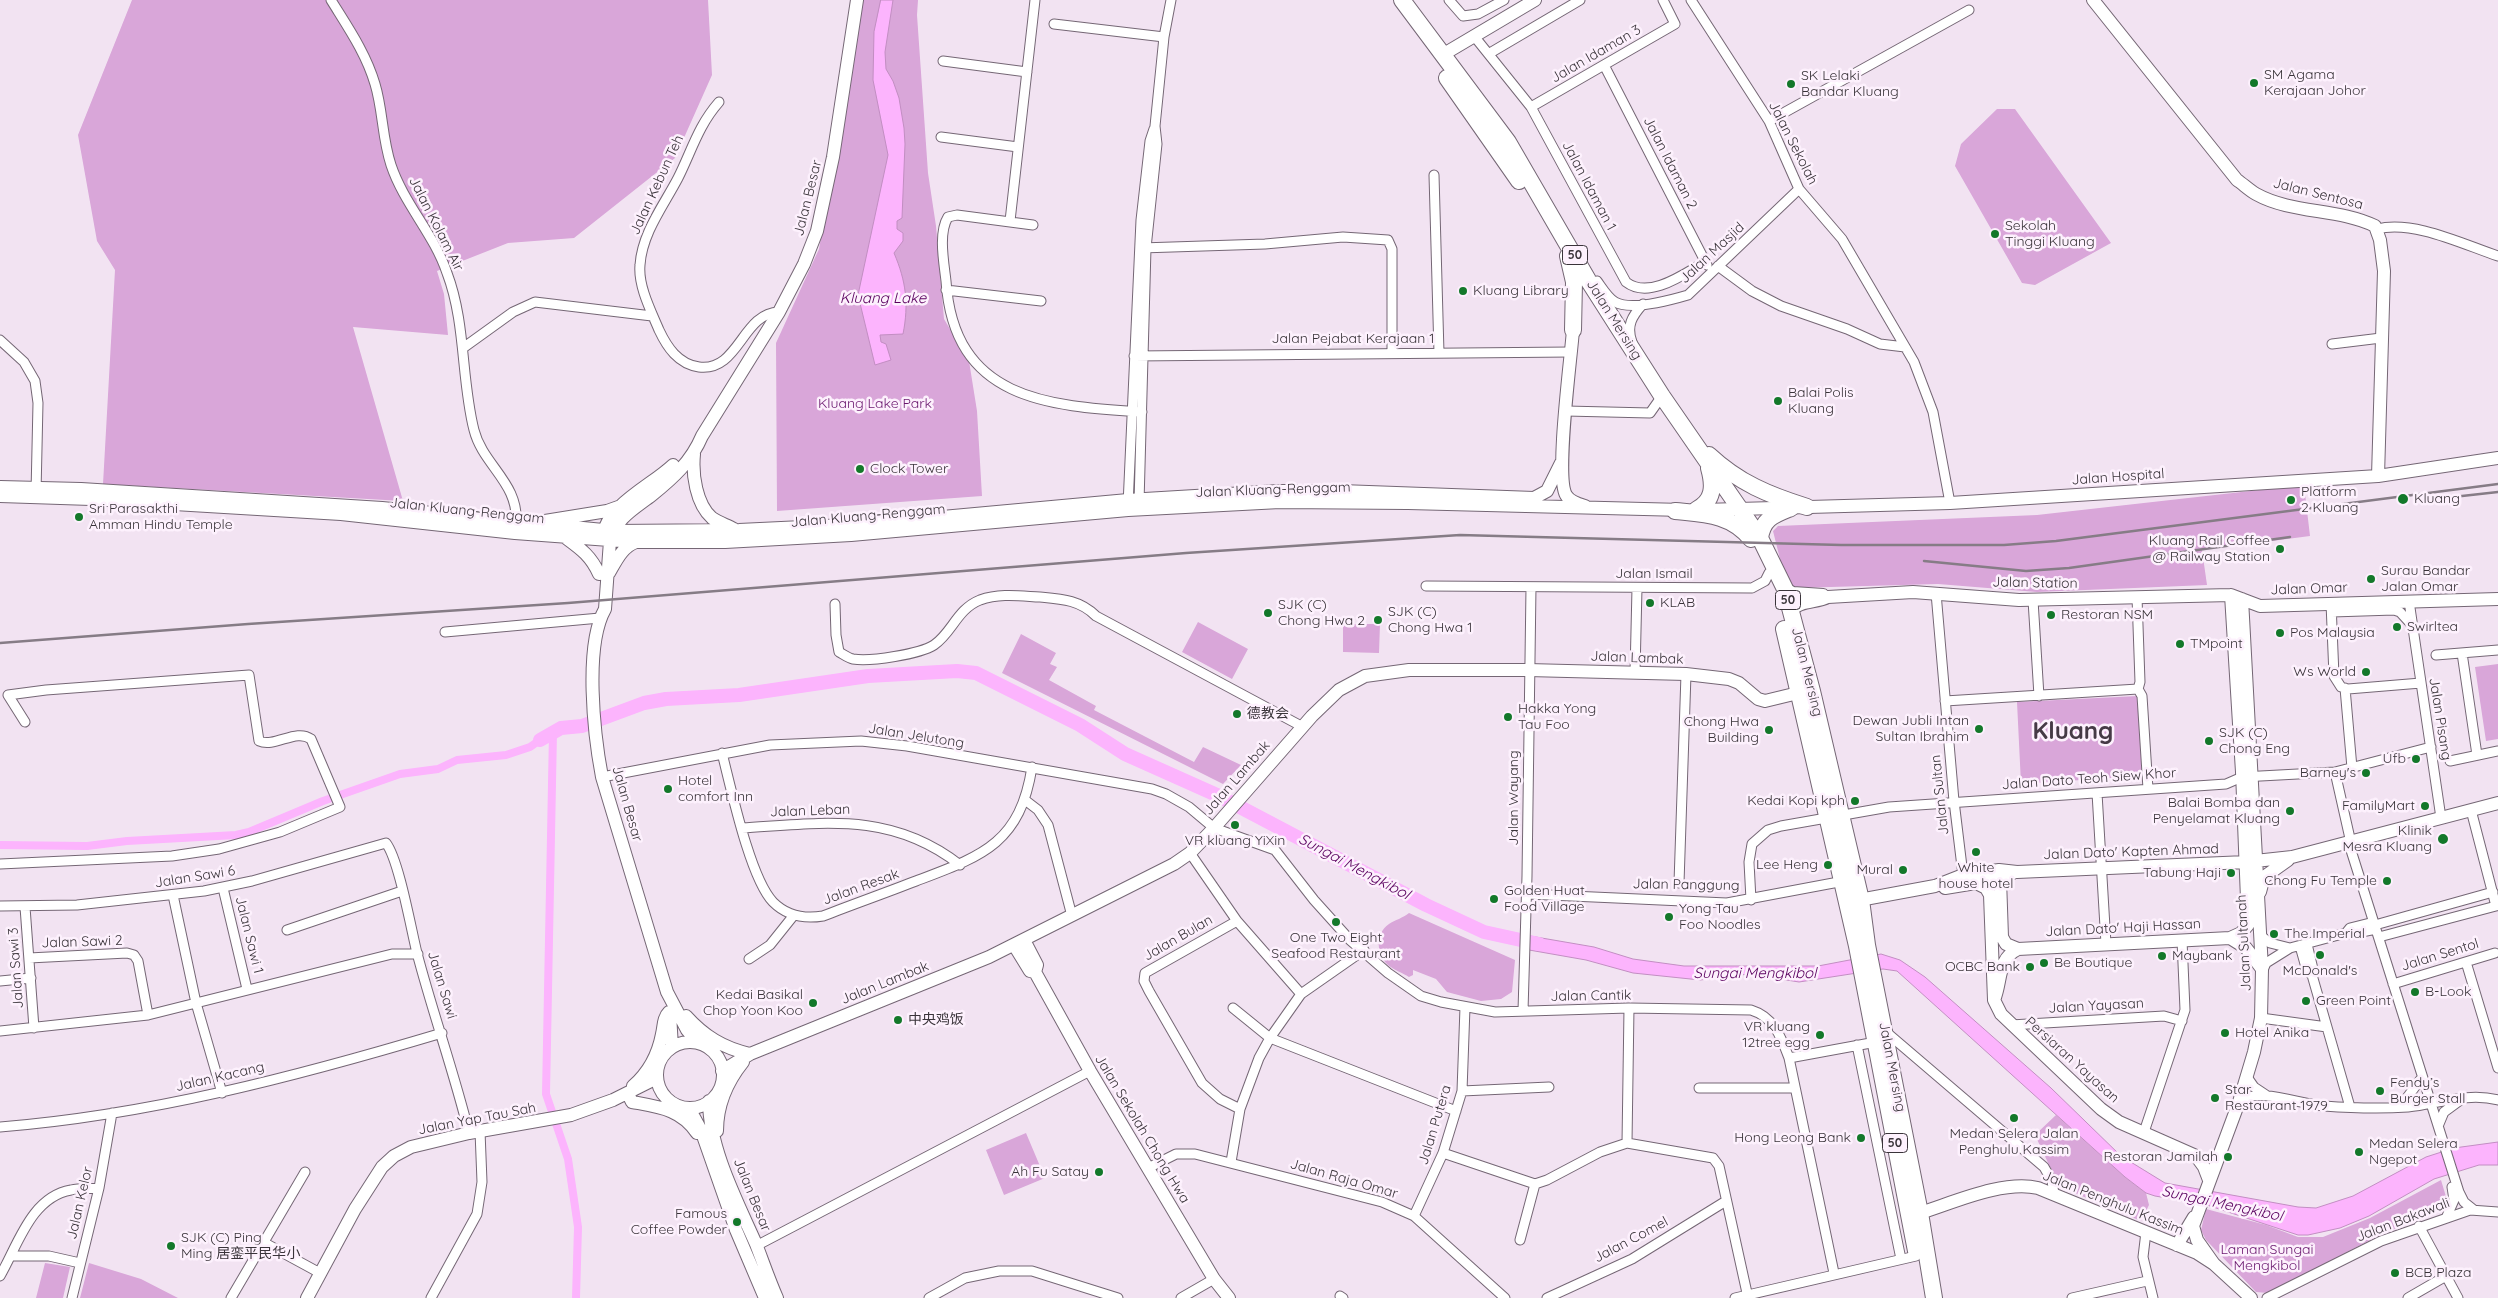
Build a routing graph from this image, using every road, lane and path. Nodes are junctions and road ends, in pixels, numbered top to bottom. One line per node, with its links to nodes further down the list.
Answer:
1 (330, 0): 50 (street, Jalan Kolam Air)
2 (857, 0): 43 (street, Jalan Besar)
3 (1035, 0): 22 (street)
4 (1171, 0): 17 (street)
5 (1391, 0): 45 (highway)
6 (1402, 0): 19 (highway, Jalan Mersing / 50)
7 (1449, 0): 8 (street)
8 (1504, 0)
9 (1535, 0): 16 (street)
10 (1580, 0): 18 (street)
11 (1663, 0): 21 (street, Jalan Idaman 3)
12 (1691, 0): 26 (street, Jalan Sekolah)
13 (2093, 0): 33 (street, Jalan Sentosa)
14 (1968, 10): 26 (street)
15 (1054, 24): 17 (street)
16 (1474, 36): 18 (street, Jalan Idaman 1); 19 (street); 23 (street)
17 (1164, 37): 35 (street)
18 (1490, 53): 25 (street, Jalan Idaman 1)
19 (1444, 54): 23 (highway, Jalan Mersing / 50)
20 (943, 61): 22 (street)
21 (1604, 65): 25 (street, Jalan Idaman 3); 37 (street, Jalan Idaman 2)
22 (1027, 72): 28 (street)
23 (1459, 77): 34 (highway, Jalan Mersing / 50)
24 (720, 102): 44 (street, Jalan Kebun Teh)
25 (1531, 107): 37 (street, Jalan Idaman 1)
26 (1769, 121): 30 (street, Jalan Sekolah)
27 (941, 137): 28 (street)
28 (1018, 147): 31 (street)
29 (1434, 175): 53 (street)
30 (1800, 189): 38 (street, Jalan Masjid); 49 (street, Jalan Sekolah)
31 (1010, 221): 32 (street); 40 (street)
32 (1033, 225)
33 (2377, 229): 36 (street); 46 (street)
34 (1568, 243): 42 (street, Jalan Masjid); 54 (highway, Jalan Mersing / 50)
35 (1143, 248): 52 (street); 55 (street)
36 (2498, 256)
37 (1705, 262): 39 (street, Jalan Idaman 2)
38 (1718, 266): 39 (street, Jalan Masjid); 49 (street)
39 (1711, 273): 42 (street, Jalan Masjid)
40 (946, 290): 41 (street); 58 (street)
41 (1041, 301)
42 (1642, 304): 54 (street)
43 (779, 312): 44 (street, Jalan Kebun Teh); 60 (street, Jalan Besar)
44 (652, 316): 50 (street)
45 (1573, 330): 51 (street); 54 (highway)
46 (2381, 338): 48 (street); 66 (street)
47 (0, 340): 68 (street)
48 (2332, 344)
49 (1905, 346): 70 (street, Jalan Sekolah)
50 (462, 348): 79 (street, Jalan Kolam Air)
51 (1571, 352): 53 (street, Jalan Pejabat Kerajaan 1); 57 (street)
52 (1392, 353): 53 (street, Jalan Pejabat Kerajaan 1); 55 (street, Jalan Pejabat Kerajaan 1)
53 (1439, 353)
54 (1636, 355): 56 (highway, Jalan Mersing / 50)
55 (1139, 356): 58 (street); 59 (street)
56 (1662, 396): 57 (street); 61 (highway, Jalan Mersing / 50)
57 (1566, 410): 64 (street)
58 (1132, 412): 59 (street); 71 (street)
59 (1142, 412): 71 (street)
60 (702, 436): 62 (street, Jalan Besar); 72 (street, Jalan Besar)
61 (1689, 436): 65 (highway, Jalan Mersing / 50); 73 (highway)
62 (694, 454): 80 (street); 81 (street, Jalan Besar)
63 (2498, 458): 66 (street, Jalan Hospital)
64 (1561, 463): 71 (street, Jalan Kluang-Renggam); 74 (street)
65 (1708, 463): 75 (highway, Jalan Mersing / 50); 76 (highway)
66 (2378, 476): 70 (street, Jalan Hospital)
67 (0, 487): 68 (street, Jalan Kluang-Renggam)
68 (36, 492): 69 (street, Jalan Kluang-Renggam); 79 (street, Jalan Kluang-Renggam)
69 (0, 496)
70 (1950, 503): 73 (street, Jalan Hospital)
71 (1134, 505): 74 (street, Jalan Kluang-Renggam); 80 (street, Jalan Kluang-Renggam); 84 (street, Jalan Kluang-Renggam)
72 (622, 506): 78 (street); 81 (street, Jalan Besar)
73 (1799, 507): 75 (street, Jalan Hospital); 83 (highway)
74 (1592, 509): 77 (street, Jalan Kluang-Renggam)
75 (1739, 509): 76 (street, Jalan Kluang-Renggam); 83 (highway, Jalan Mersing / 50)
76 (1696, 510): 77 (street, Jalan Kluang-Renggam)
77 (1674, 511): 83 (highway)
78 (533, 524): 79 (street, Jalan Kluang-Renggam); 81 (street, Jalan Kluang-Renggam)
79 (516, 527): 82 (street, Jalan Kluang-Renggam)
80 (738, 530): 81 (street, Jalan Kluang-Renggam)
81 (607, 536): 82 (street, Jalan Kluang-Renggam); 84 (street, Jalan Kluang-Renggam); 86 (street, Jalan Besar)
82 (564, 537): 86 (street)
83 (1756, 539): 85 (highway, Jalan Mersing / 50); 90 (highway, Jalan Mersing / 50)
84 (636, 542): 86 (street)
85 (1769, 573): 89 (street, Jalan Ismail); 114 (highway, Jalan Mersing / 50)
86 (603, 575): 101 (street, Jalan Besar)
87 (1426, 586): 88 (street, Jalan Ismail)
88 (1531, 587): 89 (street, Jalan Ismail); 108 (street, Jalan Wayang)
89 (1637, 588): 109 (street)
90 (1785, 588): 93 (street, Jalan Station); 100 (highway, Jalan Mersing / 50)
91 (1936, 593): 93 (street, Jalan Station); 96 (street, Jalan Station); 116 (street, Jalan Sultan)
92 (2137, 596): 94 (street, Jalan Station); 96 (street, Jalan Station); 113 (street)
93 (1828, 597): 100 (street, Jalan Station)
94 (2237, 597): 99 (street, Jalan Omar); 128 (street, Jalan Sultanah)
95 (2498, 598): 97 (street, Jalan Omar)
96 (2033, 600): 115 (street)
97 (2409, 601): 99 (street, Jalan Omar); 102 (street, Jalan Pisang)
98 (835, 604): 118 (street)
99 (2332, 607): 102 (street); 112 (street)
100 (1791, 610): 107 (highway, Jalan Mersing / 50)
101 (600, 618): 103 (street); 127 (street, Jalan Besar)
102 (2412, 624): 111 (street, Jalan Pisang)
103 (445, 632)
104 (2498, 650): 105 (street)
105 (2462, 653): 106 (street); 122 (street)
106 (2436, 655)
107 (1804, 666): 114 (highway); 137 (highway, Jalan Mersing / 50)
108 (1528, 670): 109 (street, Jalan Lambak); 118 (street, Jalan Lambak); 159 (street, Jalan Wayang)
109 (1634, 673): 110 (street, Jalan Lambak)
110 (1686, 674): 114 (street, Jalan Lambak); 153 (street)
111 (2421, 683): 112 (street); 119 (street, Jalan Pisang)
112 (2345, 688): 125 (street)
113 (2138, 689): 115 (street); 130 (street)
114 (1798, 694): 137 (highway, Jalan Mersing / 50)
115 (2039, 696): 116 (street)
116 (1945, 701): 134 (street, Jalan Sultan)
117 (25, 722): 146 (street)
118 (1303, 727): 139 (street, Jalan Lambak)
119 (2431, 747): 125 (street); 138 (street, Jalan Pisang)
120 (2498, 751): 122 (street)
121 (722, 753): 124 (street, Jalan Jelutong); 127 (street, Jalan Jelutong); 140 (street)
122 (2477, 755): 123 (street)
123 (2450, 761)
124 (1032, 767): 133 (street, Jalan Resak); 139 (street, Jalan Jelutong)
125 (2352, 768): 126 (street)
126 (2335, 772): 128 (street); 141 (street)
127 (602, 777): 196 (street, Jalan Besar)
128 (2246, 777): 129 (street); 132 (street, Jalan Sultanah)
129 (2226, 784): 130 (street, Jalan Dato Teoh Siew Khor); 132 (street)
130 (2148, 789): 131 (street, Jalan Dato Teoh Siew Khor)
131 (2097, 793): 134 (street, Jalan Dato Teoh Siew Khor); 148 (street)
132 (2247, 793): 145 (street, Jalan Sultanah)
133 (1025, 800): 147 (street, Jalan Resak); 167 (street)
134 (1954, 801): 137 (street, Jalan Dato Teoh Siew Khor); 150 (street, Jalan Sultan)
135 (2498, 803): 136 (street, Jalan Dato' Kapten Ahmad)
136 (2472, 810): 138 (street, Jalan Dato' Kapten Ahmad); 158 (street)
137 (1834, 815): 152 (highway, Jalan Mersing / 50); 161 (street, Jalan Dato Teoh Siew Khor)
138 (2441, 818): 141 (street, Jalan Dato' Kapten Ahmad)
139 (1217, 824): 143 (street, Jalan Lambak); 179 (street, Jalan Cantik)
140 (742, 828): 147 (street, Jalan Leban); 166 (street)
141 (2352, 843): 144 (street, Jalan Dato' Kapten Ahmad); 169 (street)
142 (388, 845): 156 (street, Jalan Sawi 6); 157 (street, Jalan Sawi)
143 (1190, 853): 167 (street, Jalan Lambak); 168 (street)
144 (2292, 857): 145 (street, Jalan Dato' Kapten Ahmad); 165 (street)
145 (2250, 862): 148 (street, Jalan Dato' Kapten Ahmad); 165 (street, Jalan Sultanah); 172 (street, Jalan Sultanah)
146 (0, 864)
147 (960, 865): 166 (street, Jalan Resak)
148 (2101, 868): 149 (street, Jalan Dato' Kapten Ahmad); 175 (street)
149 (2017, 872): 150 (street, Jalan Dato' Kapten Ahmad); 151 (street, Jalan Dato' Kapten Ahmad)
150 (1963, 875): 155 (street, Jalan Dato' Kapten Ahmad)
151 (2000, 879): 154 (street, Jalan Dato' Kapten Ahmad); 178 (street)
152 (1849, 880): 161 (street, Jalan Panggung); 162 (highway, Jalan Mersing / 50)
153 (1679, 883)
154 (1976, 883): 155 (street, Jalan Dato' Kapten Ahmad); 191 (street)
155 (1935, 886): 162 (street, Jalan Dato' Kapten Ahmad)
156 (223, 888): 160 (street, Jalan Sawi 6); 189 (street, Jalan Sawi 1)
157 (402, 890): 170 (street); 181 (street, Jalan Sawi)
158 (2493, 892): 169 (street); 169 (street)
159 (1527, 894): 161 (street, Jalan Panggung); 197 (street, Jalan Wayang)
160 (173, 895): 164 (street, Jalan Sawi 6); 192 (street)
161 (1751, 900)
162 (1854, 901): 206 (highway, Jalan Mersing / 50)
163 (0, 906): 164 (street, Jalan Sawi 6)
164 (25, 907): 182 (street, Jalan Sawi 3)
165 (2258, 907): 171 (street, Jalan Sultanah)
166 (794, 915): 183 (street)
167 (1072, 916): 174 (street, Jalan Lambak)
168 (1237, 921): 190 (street); 237 (street, Jalan Bulan)
169 (2376, 928): 176 (street); 188 (street)
170 (287, 930)
171 (2260, 935): 177 (street); 185 (street, Jalan Sultanah)
172 (2230, 938): 173 (street, Jalan Dato' Haji Hassan); 185 (street)
173 (2182, 940): 175 (street, Jalan Dato' Haji Hassan); 200 (street)
174 (1019, 943): 211 (street, Jalan Lambak); 217 (street, Jalan Sekolah Chong Hwa)
175 (2106, 944): 178 (street, Jalan Dato' Haji Hassan)
176 (2304, 945): 177 (street); 202 (street)
177 (2290, 948): 185 (street)
178 (2018, 949): 191 (street)
179 (1364, 950): 190 (street); 193 (street, Jalan Cantik)
180 (2495, 953): 184 (street, Jalan Sentol)
181 (418, 954): 189 (street); 205 (street, Jalan Sawi)
182 (29, 958): 186 (street, Jalan Sawi 3); 198 (street, Jalan Sawi 2)
183 (749, 960)
184 (2466, 962): 188 (street, Jalan Sentol); 215 (street)
185 (2262, 972): 199 (street, Jalan Sultanah)
186 (31, 978): 187 (street); 203 (street, Jalan Sawi 3)
187 (0, 981)
188 (2393, 984): 214 (street)
189 (248, 989): 192 (street)
190 (1301, 994): 207 (street)
191 (1994, 1000): 201 (street, Persiaran Yayasan)
192 (196, 1003): 198 (street); 225 (street)
193 (1465, 1007): 197 (street, Jalan Cantik); 224 (street, Jalan Putera)
194 (1233, 1008): 207 (street)
195 (1629, 1008): 197 (street, Jalan Cantik); 213 (street, Jalan Cantik); 244 (street)
196 (673, 1011): 208 (street, Jalan Besar); 210 (street, Jalan Besar); 211 (street); 226 (street)
197 (1523, 1011)
198 (148, 1015): 203 (street)
199 (2261, 1018): 202 (street); 218 (street, Jalan Sultanah)
200 (2182, 1021): 201 (street, Jalan Yayasan); 243 (street)
201 (2011, 1025): 243 (street, Persiaran Yayasan)
202 (2327, 1027): 234 (street)
203 (34, 1028): 204 (street)
204 (0, 1030)
205 (442, 1033): 225 (street, Jalan Kacang); 242 (street, Jalan Sawi)
206 (1881, 1037): 209 (street); 246 (highway, Jalan Mersing / 50); 258 (street); 262 (highway, Jalan Mersing / 50)
207 (1270, 1038): 237 (street); 238 (street)
208 (697, 1042): 210 (street); 212 (street, Jalan Besar)
209 (1857, 1045): 213 (street); 248 (street, Jalan Mersing)
210 (672, 1046): 219 (street)
211 (748, 1054): 212 (street); 216 (street); 245 (street)
212 (717, 1056): 216 (street)
213 (1789, 1058): 223 (street, Jalan Cantik)
214 (2416, 1058): 220 (street); 233 (street)
215 (2498, 1068)
216 (722, 1071): 231 (street)
217 (1090, 1071): 252 (street, Jalan Sekolah Chong Hwa); 271 (street)
218 (2247, 1077): 228 (street); 232 (street, Jalan Sultanah)
219 (657, 1078): 226 (street, Jalan Yap Tau Sah); 227 (street)
220 (2420, 1080): 233 (street); 235 (street)
221 (1549, 1087): 224 (street)
222 (1699, 1088): 223 (street)
223 (1796, 1088): 277 (street, Jalan Cantik)
224 (1462, 1091): 238 (street, Jalan Putera)
225 (222, 1093): 239 (street, Jalan Kacang)
226 (629, 1095): 227 (street, Jalan Yap Tau Sah); 242 (street, Jalan Yap Tau Sah); 245 (street)
227 (664, 1095): 236 (street)
228 (2269, 1096): 232 (street); 234 (street)
229 (2464, 1098): 230 (street); 233 (street); 241 (street)
230 (2498, 1100)
231 (710, 1101): 236 (street); 245 (street, Jalan Besar)
232 (2239, 1102): 247 (street, Jalan Sultanah)
233 (2430, 1104): 235 (street); 241 (street)
234 (2350, 1107): 235 (street)
235 (2391, 1107)
236 (689, 1108): 245 (street, Jalan Besar)
237 (1240, 1109): 251 (street)
238 (1456, 1111): 249 (street, Jalan Putera)
239 (112, 1113): 240 (street, Jalan Kacang); 256 (street, Jalan Kelor)
240 (0, 1127)
241 (2438, 1127): 257 (street)
242 (474, 1132): 276 (street, Jalan Yap Tau Sah); 286 (street, Jalan Sawi)
243 (2144, 1132): 250 (street, Persiaran Yayasan)
244 (1627, 1143): 255 (street); 259 (street)
245 (712, 1145): 271 (street, Jalan Besar); 287 (street, Jalan Besar)
246 (1896, 1147): 248 (street); 273 (highway, Jalan Mersing / 50)
247 (2222, 1148): 250 (street); 254 (street, Jalan Sultanah)
248 (1878, 1150): 273 (street, Jalan Mersing)
249 (1443, 1153): 255 (street); 263 (street, Jalan Putera)
250 (2196, 1156): 254 (street)
251 (1231, 1162): 252 (street, Jalan Raja Omar); 263 (street, Jalan Raja Omar)
252 (1148, 1168): 280 (street, Jalan Sekolah Chong Hwa)
253 (305, 1172): 269 (street)
254 (2209, 1180): 264 (street, Jalan Sultanah)
255 (1535, 1184): 268 (street)
256 (99, 1188): 272 (street); 274 (street, Jalan Kelor)
257 (2457, 1193): 260 (street); 265 (street)
258 (2054, 1194): 262 (street, Jalan Penghulu Kassim); 267 (street, Jalan Penghulu Kassim)
259 (1726, 1201): 282 (street); 294 (street, Jalan Comel)
260 (2474, 1210): 261 (street, Jalan Bakawali); 265 (street, Jalan Bakawali)
261 (2498, 1212)
262 (1920, 1213): 297 (highway, Jalan Mersing / 50)
263 (1414, 1216): 293 (street, Jalan Raja Omar)
264 (2195, 1216): 270 (street, Jalan Sultanah); 275 (street, Jalan Sultanah)
265 (2447, 1216): 266 (street, Jalan Bakawali)
266 (2419, 1226): 279 (street); 301 (street, Jalan Bakawali)
267 (2146, 1232): 270 (street, Jalan Penghulu Kassim); 281 (street)
268 (1520, 1240)
269 (264, 1242): 276 (street); 284 (street)
270 (2177, 1245): 275 (street, Jalan Penghulu Kassim)
271 (756, 1246): 288 (street, Jalan Besar)
272 (12, 1256): 274 (street); 278 (street)
273 (1909, 1258): 277 (street); 296 (highway, Jalan Mersing / 50)
274 (80, 1263): 283 (street, Jalan Kelor)
275 (2214, 1264): 300 (street, Jalan Penghulu Kassim)
276 (320, 1273): 285 (street, Jalan Yap Tau Sah)
277 (1834, 1273): 282 (street)
278 (0, 1276)
279 (2446, 1276): 302 (street); 303 (street)
280 (1214, 1279): 291 (street); 292 (street, Jalan Sekolah Chong Hwa)
281 (2147, 1281): 298 (street); 299 (street)
282 (1747, 1293): 295 (street)
283 (72, 1298)
284 (231, 1298)
285 (307, 1298)
286 (430, 1298)
287 (765, 1298)
288 (777, 1298)
289 (929, 1298): 290 (street)
290 (1118, 1298)
291 (1181, 1298)
292 (1229, 1298)
293 (1504, 1298)
294 (1547, 1298)
295 (1735, 1298)
296 (1924, 1298)
297 (1934, 1298)
298 (2072, 1298)
299 (2153, 1298)
300 (2251, 1298)
301 (2267, 1298)
302 (2408, 1298)
303 (2458, 1298)

